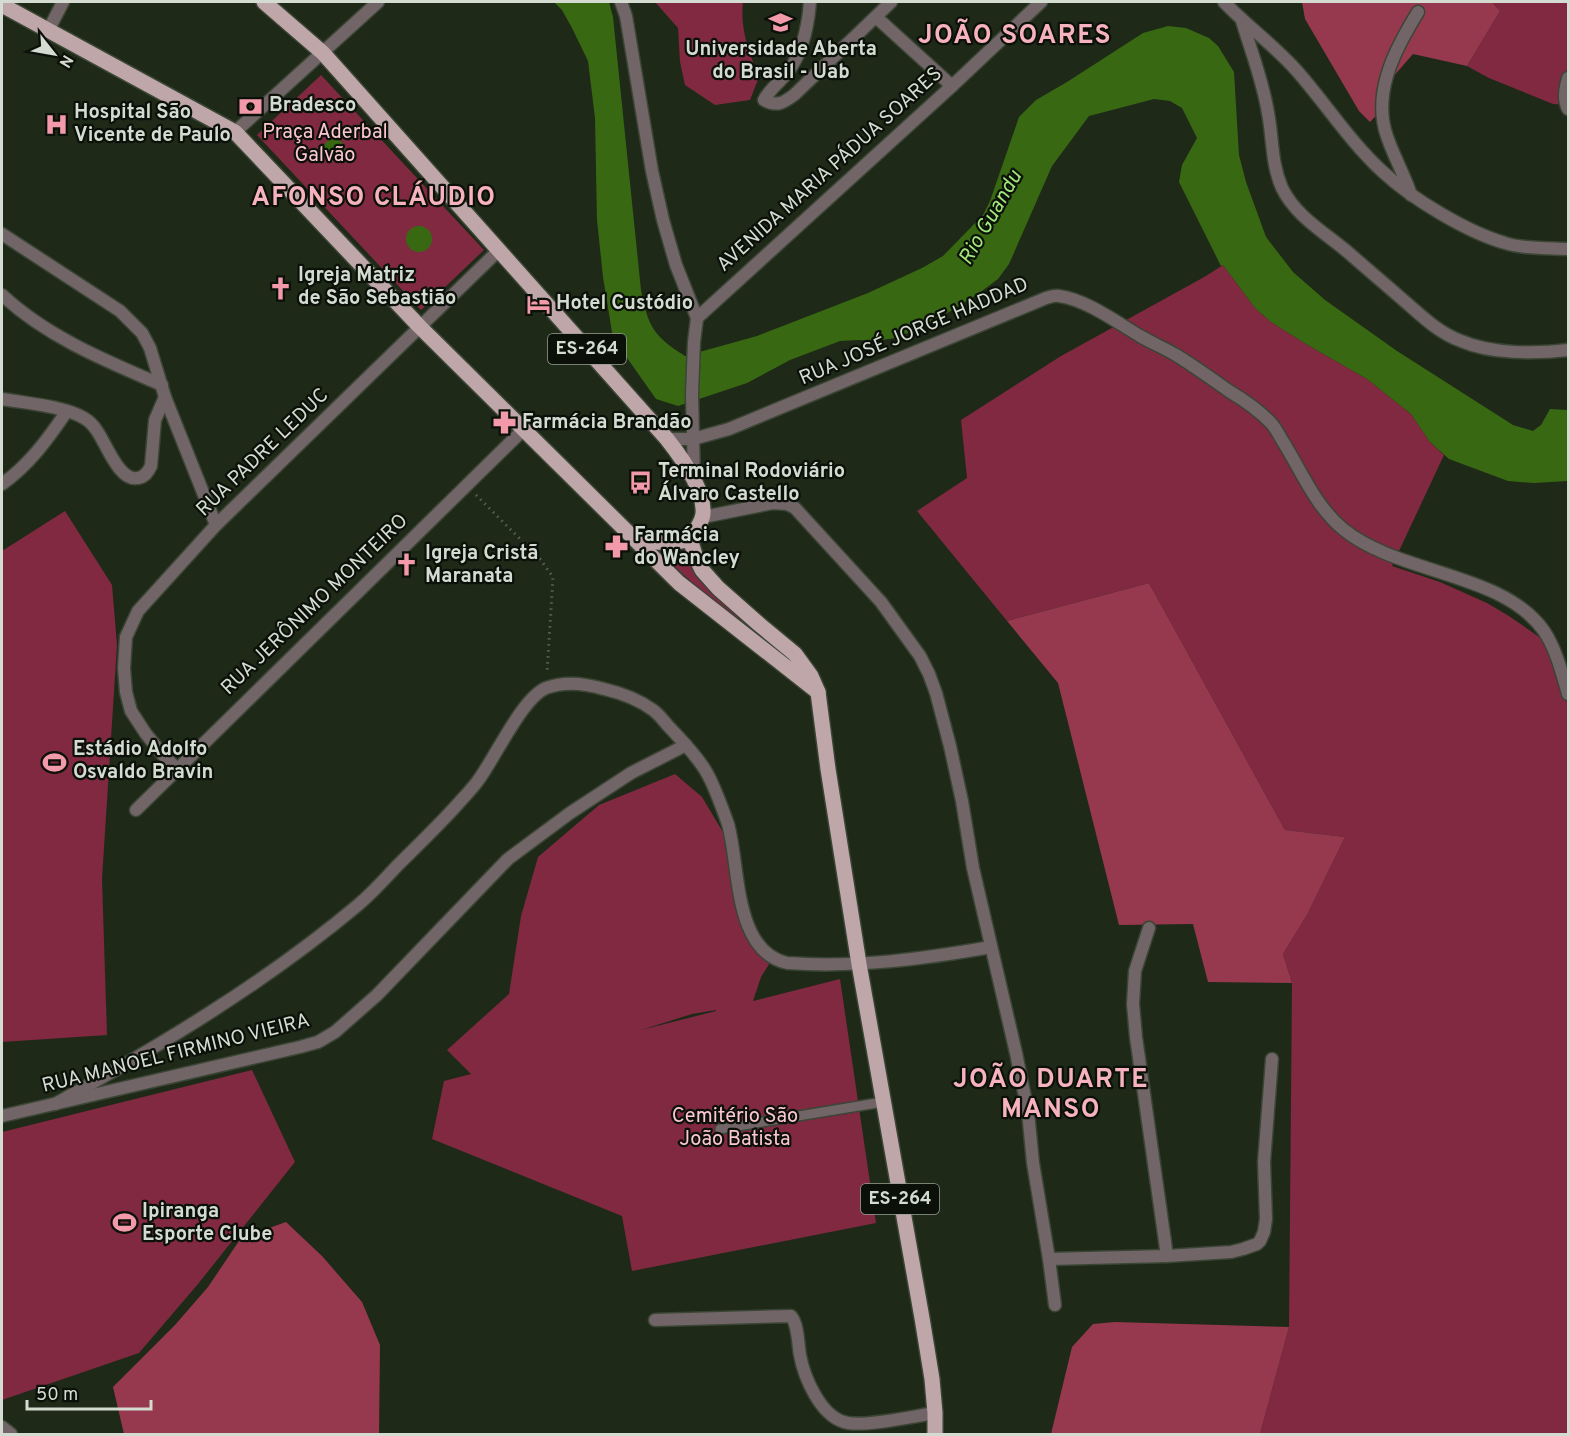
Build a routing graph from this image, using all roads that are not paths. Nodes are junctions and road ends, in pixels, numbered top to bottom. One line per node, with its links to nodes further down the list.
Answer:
1 (63, 2): 13 (street)
2 (264, 2): 14 (main road, ES-264)
3 (378, 2): 14 (street)
4 (621, 2): 24 (street)
5 (810, 2): 11 (street)
6 (891, 2): 11 (street)
7 (1041, 2): 16 (street, AVENIDA MARIA PÁDUA SOARES)
8 (1224, 2): 12 (street)
9 (2, 5): 13 (main road)
10 (1418, 12): 19 (street)
11 (876, 17): 16 (street)
12 (1242, 21): 19 (street); 26 (street)
13 (49, 29): 18 (main road)
14 (323, 53): 18 (street); 22 (main road, ES-264)
15 (1569, 78): 17 (street)
16 (952, 86): 24 (street, AVENIDA MARIA PÁDUA SOARES)
17 (1569, 109)
18 (236, 132): 25 (main road)
19 (1412, 196): 21 (street)
20 (2, 234): 27 (street)
21 (1569, 249)
22 (499, 250): 25 (street, RUA PADRE LEDUC); 32 (main road, ES-264)
23 (2, 295): 27 (street)
24 (697, 318): 31 (street)
25 (420, 327): 30 (main road); 36 (street, RUA PADRE LEDUC)
26 (1569, 350)
27 (163, 391): 29 (street); 36 (street)
28 (2, 399): 29 (street)
29 (67, 411): 34 (street)
30 (523, 430): 37 (main road); 42 (street, RUA JERÔNIMO MONTEIRO)
31 (693, 439): 32 (street, RUA JOSÉ JORGE HADDAD); 33 (street); 40 (street, RUA JOSÉ JORGE HADDAD)
32 (671, 444): 33 (main road, ES-264)
33 (694, 480): 35 (main road, ES-264)
34 (2, 484)
35 (703, 517): 38 (main road); 45 (street)
36 (216, 525): 42 (street, RUA PADRE LEDUC)
37 (635, 538): 38 (main road); 39 (main road)
38 (690, 539): 39 (main road, ES-264)
39 (818, 692): 46 (main road, ES-264)
40 (1569, 694)
41 (686, 745): 46 (street); 49 (street, RUA MANOEL FIRMINO VIEIRA); 49 (street)
42 (176, 768): 43 (street, RUA JERÔNIMO MONTEIRO)
43 (136, 810)
44 (1149, 928): 52 (street)
45 (991, 946): 46 (street); 53 (street)
46 (859, 964): 48 (main road, ES-264)
47 (1272, 1059): 52 (street)
48 (883, 1102): 51 (lane); 56 (main road, ES-264)
49 (56, 1104): 50 (street, RUA MANOEL FIRMINO VIEIRA)
50 (2, 1116)
51 (720, 1129)
52 (1167, 1256): 53 (street)
53 (1049, 1259): 54 (street)
54 (1055, 1305)
55 (655, 1320): 56 (street)
56 (935, 1413): 59 (main road, ES-264)
57 (2, 1427): 58 (street)
58 (11, 1434)
59 (935, 1434)

